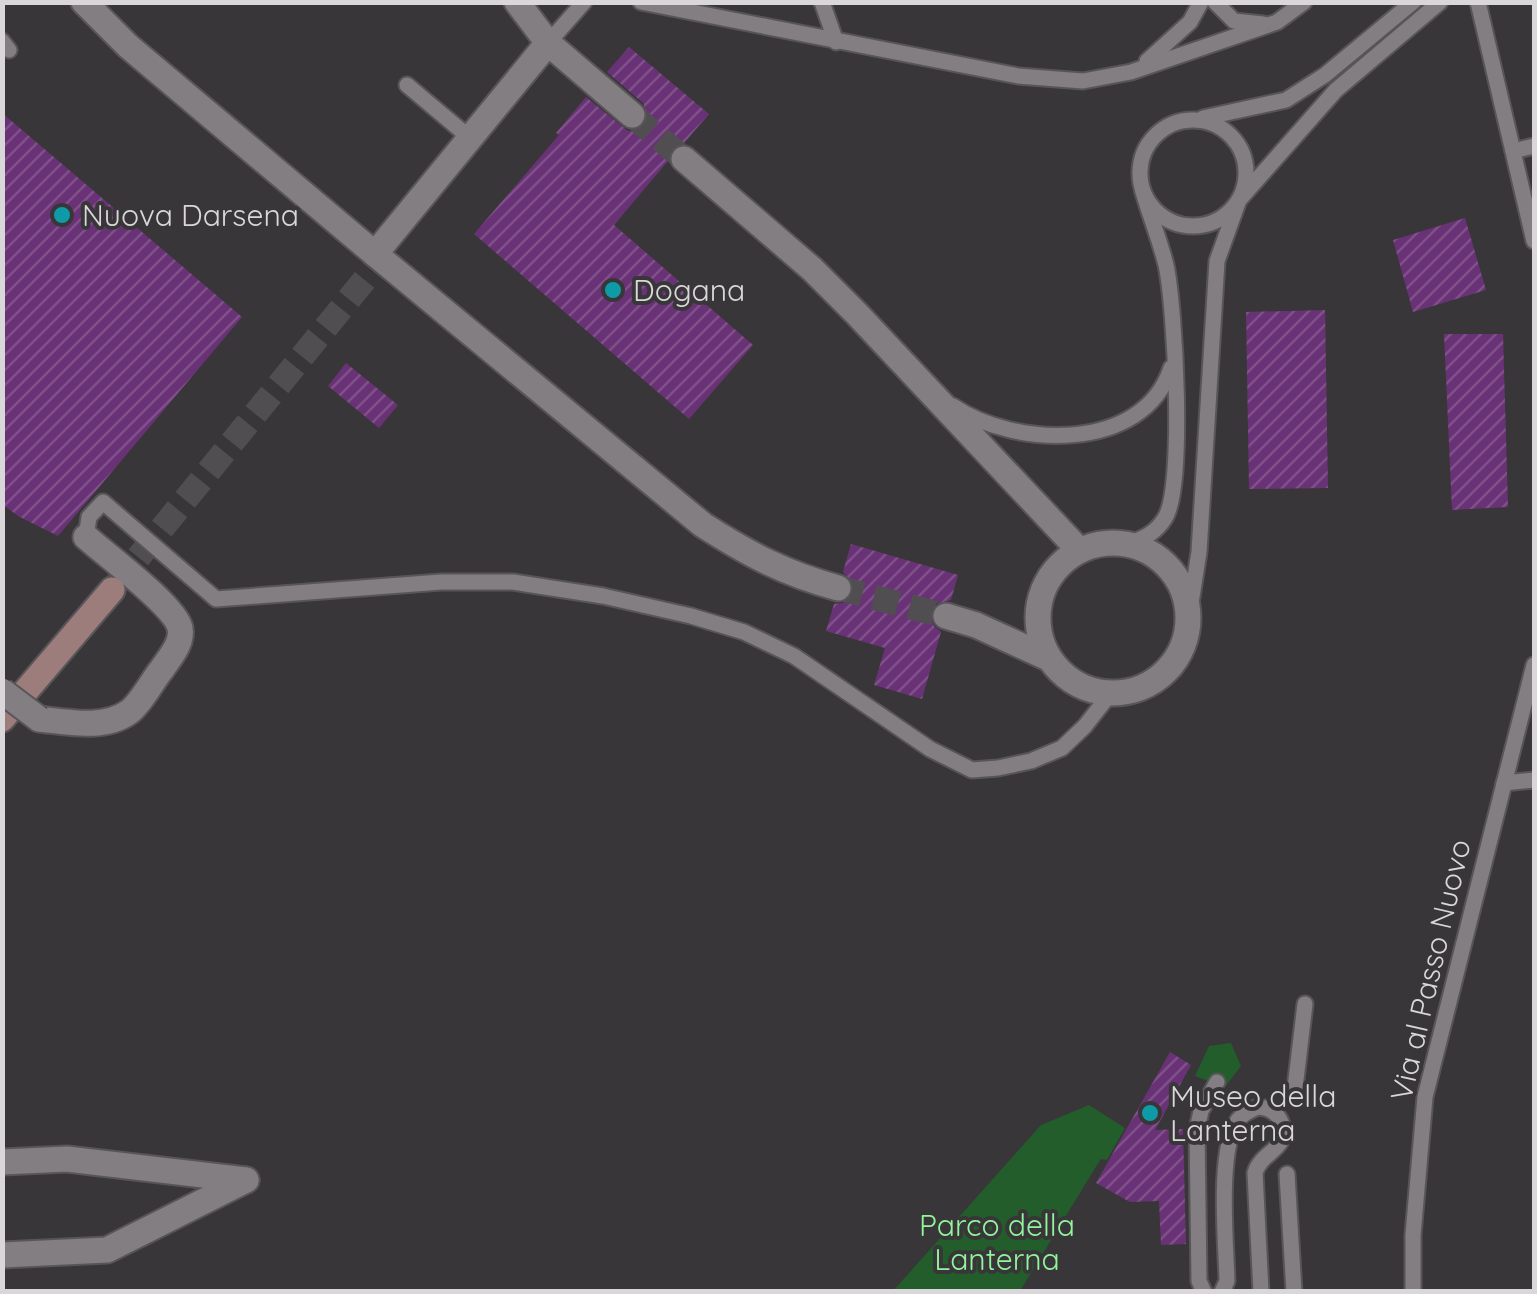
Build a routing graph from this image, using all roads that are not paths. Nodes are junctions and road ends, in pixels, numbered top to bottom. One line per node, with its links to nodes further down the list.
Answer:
1 (84, 2): 26 (street)
2 (517, 2): 14 (street)
3 (584, 2): 14 (lane)
4 (641, 2): 13 (lane)
5 (822, 2): 13 (lane)
6 (1201, 2): 15 (lane)
7 (1215, 2): 12 (lane)
8 (1304, 2): 12 (lane)
9 (1413, 2): 18 (lane)
10 (1440, 2): 24 (lane)
11 (1478, 2): 21 (lane)
12 (1277, 22): 15 (lane)
13 (836, 42): 15 (lane)
14 (548, 43): 17 (street); 19 (street)
15 (1131, 72)
16 (407, 85): 19 (lane)
17 (632, 115)
18 (1195, 120): 23 (lane); 24 (lane)
19 (470, 138): 26 (street)
20 (1534, 146): 21 (lane)
21 (1513, 151): 25 (lane)
22 (684, 159): 28 (street)
23 (1142, 192): 24 (lane); 27 (lane)
24 (1239, 200): 35 (lane)
25 (1534, 240)
26 (374, 254): 32 (street)
27 (1176, 355): 28 (lane); 30 (lane)
28 (928, 389): 31 (street)
29 (86, 538): 38 (street, bridge); 39 (lane)
30 (1129, 544): 31 (street); 35 (street)
31 (1079, 550): 36 (street)
32 (838, 588)
33 (112, 590): 40 (main road)
34 (946, 616): 36 (street)
35 (1189, 616): 39 (street)
36 (1048, 658): 39 (street)
37 (1534, 666): 42 (lane, Via al Passo Nuovo)
38 (2, 691)
39 (1110, 694)
40 (2, 719)
41 (1534, 780): 42 (lane)
42 (1504, 783): 53 (lane, Via al Passo Nuovo)
43 (1305, 1004): 45 (lane)
44 (1217, 1082): 49 (lane)
45 (1295, 1088)
46 (2, 1162): 48 (street)
47 (1286, 1174): 52 (lane)
48 (2, 1255)
49 (1204, 1292)
50 (1222, 1292): 51 (lane)
51 (1261, 1292)
52 (1294, 1292)
53 (1413, 1292)

